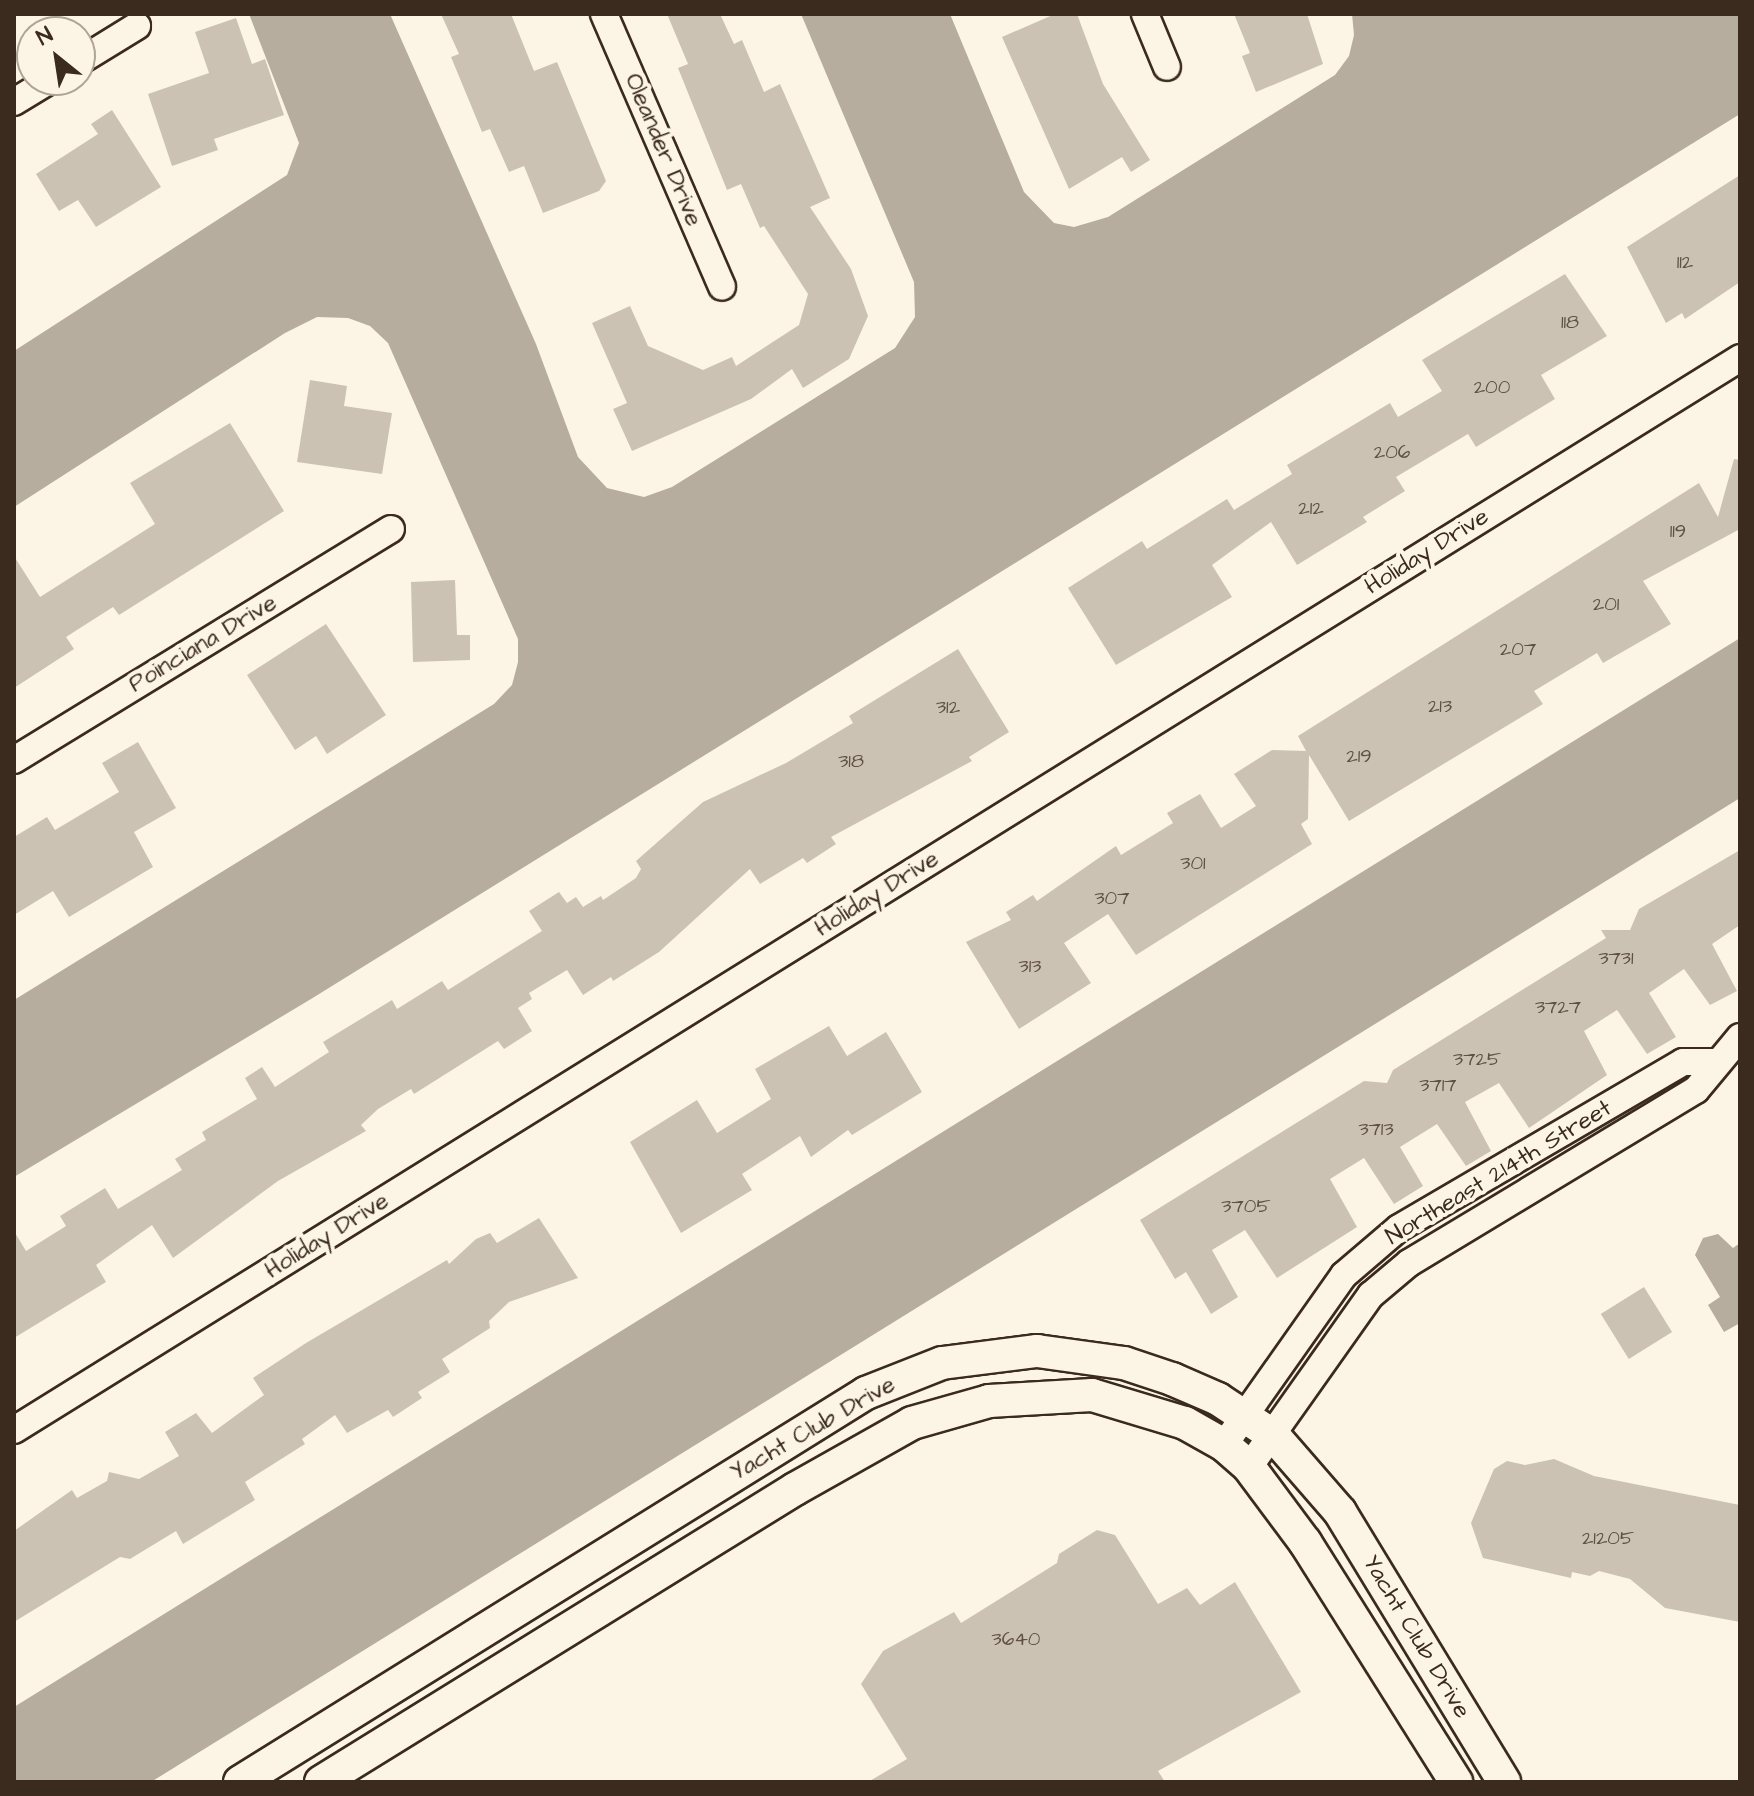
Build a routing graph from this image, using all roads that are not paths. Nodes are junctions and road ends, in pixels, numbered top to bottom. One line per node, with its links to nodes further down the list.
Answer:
1 (604, 14): 6 (street, Oleander Drive)
2 (1145, 14): 5 (street)
3 (137, 26): 4 (street)
4 (96, 51)
5 (1167, 67)
6 (722, 287)
7 (1740, 358): 15 (street, Holiday Drive)
8 (391, 529): 9 (street, Poinciana Drive)
9 (14, 760)
10 (1740, 1037): 11 (street, Northeast 214th Street)
11 (1718, 1062): 12 (street, Northeast 214th Street); 13 (street, Northeast 214th Street)
12 (1344, 1275): 13 (street); 14 (street, Northeast 214th Street)
13 (1371, 1295): 16 (street, Northeast 214th Street)
14 (1243, 1416): 16 (street, Yacht Club Drive); 17 (street, Northeast 214th Street); 19 (street, Yacht Club Drive)
15 (14, 1430)
16 (1274, 1436): 18 (street, Northeast 214th Street); 22 (street, Yacht Club Drive)
17 (1224, 1445): 18 (street, Yacht Club Drive); 20 (street, Yacht Club Drive)
18 (1249, 1467): 21 (street, Yacht Club Drive)
19 (240, 1782)
20 (321, 1782)
21 (1456, 1782)
22 (1504, 1782)

